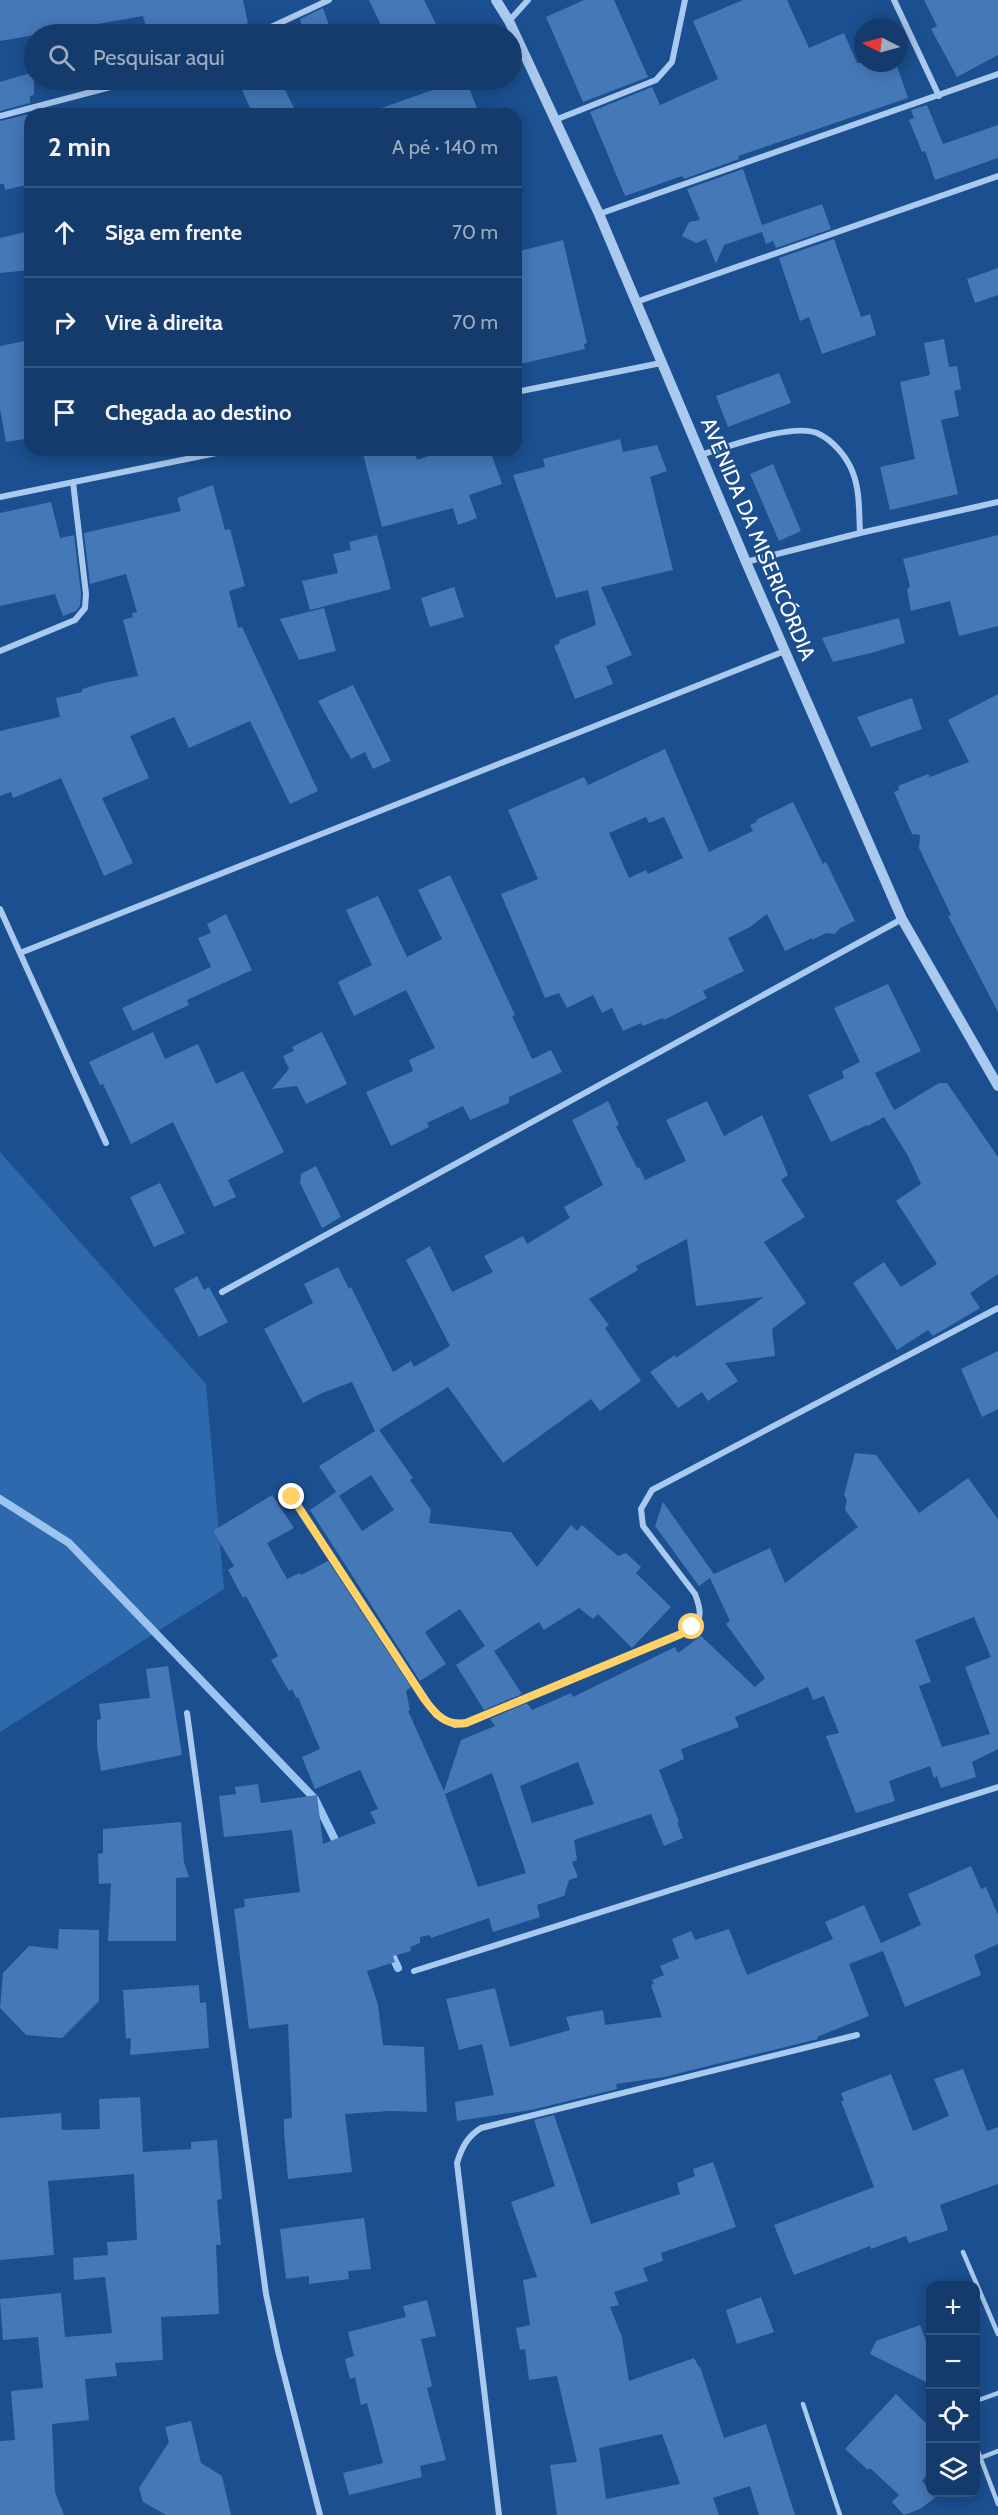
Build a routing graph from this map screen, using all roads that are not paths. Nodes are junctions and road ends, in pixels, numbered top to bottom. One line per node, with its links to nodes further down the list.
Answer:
1 (329, 0): 7 (street)
2 (496, 0): 6 (street, AVENIDA DA MISERICÓRDIA)
3 (528, 0): 6 (street)
4 (685, 0): 16 (street)
5 (894, 0): 12 (street)
6 (509, 21): 8 (street, AVENIDA DA MISERICÓRDIA)
7 (277, 24)
8 (510, 24)
9 (522, 49): 16 (street, AVENIDA DA MISERICÓRDIA)
10 (998, 74): 12 (street)
11 (99, 90): 13 (street)
12 (939, 96): 18 (street)
13 (30, 108)
14 (24, 110): 15 (street)
15 (0, 116)
16 (555, 120): 18 (street, AVENIDA DA MISERICÓRDIA)
17 (998, 176): 19 (street)
18 (599, 214): 19 (street, AVENIDA DA MISERICÓRDIA)
19 (636, 302): 20 (street, AVENIDA DA MISERICÓRDIA)
20 (661, 363): 21 (street); 22 (street, AVENIDA DA MISERICÓRDIA)
21 (522, 391)
22 (700, 455): 27 (street); 28 (street, AVENIDA DA MISERICÓRDIA)
23 (201, 456): 24 (street)
24 (73, 482): 25 (street); 29 (street)
25 (0, 496)
26 (998, 502): 27 (street)
27 (860, 533): 28 (street)
28 (746, 562): 30 (street, AVENIDA DA MISERICÓRDIA)
29 (0, 651)
30 (785, 651): 32 (street, AVENIDA DA MISERICÓRDIA); 33 (street)
31 (0, 909): 33 (street)
32 (902, 919): 34 (street, AVENIDA DA MISERICÓRDIA); 36 (street)
33 (20, 954): 35 (street)
34 (998, 1086)
35 (106, 1143)
36 (222, 1292)
37 (998, 1308): 38 (street)
38 (292, 1497)
39 (187, 1713): 51 (street)
40 (998, 1787): 41 (street)
41 (414, 1971)
42 (857, 2035): 52 (street)
43 (963, 2252): 44 (lane)
44 (998, 2334)
45 (998, 2393): 46 (lane)
46 (980, 2399)
47 (803, 2404): 53 (lane)
48 (998, 2451): 49 (lane)
49 (980, 2458): 50 (lane)
50 (998, 2504)
51 (320, 2515)
52 (498, 2515)
53 (840, 2515)

